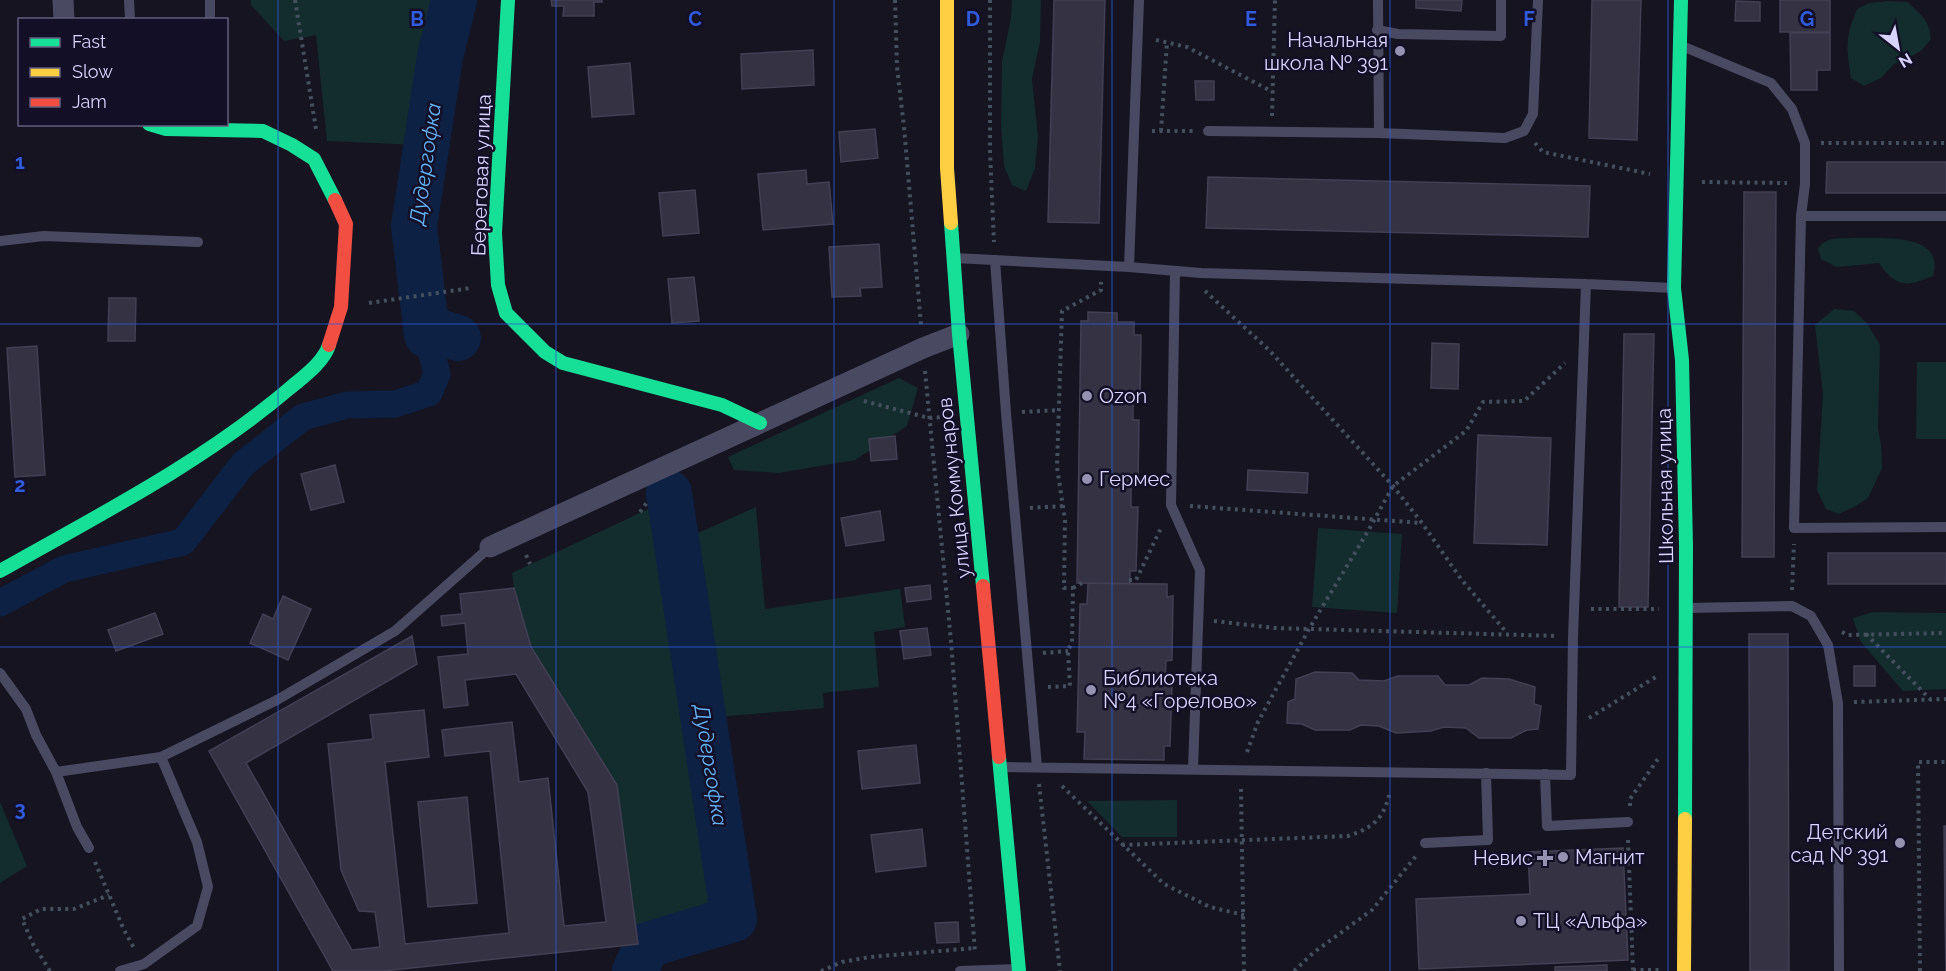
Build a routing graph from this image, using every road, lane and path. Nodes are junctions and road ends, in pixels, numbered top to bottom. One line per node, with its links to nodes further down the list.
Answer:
1 (63, 0): 15 (street)
2 (129, 0): 16 (lane)
3 (210, 0): 17 (lane)
4 (295, 0): 32 (path)
5 (508, 0): 54 (street, Береговая улица)
6 (895, 0): 51 (path)
7 (947, 0): 39 (street, улица Коммунаров)
8 (990, 0): 40 (path)
9 (1139, 0): 19 (lane)
10 (1275, 0): 22 (path)
11 (1378, 0): 18 (lane)
12 (1501, 0): 18 (lane)
13 (1538, 0): 27 (lane)
14 (1681, 0): 21 (street, Школьная улица)
15 (64, 18)
16 (130, 18)
17 (210, 18)
18 (1377, 30): 29 (lane)
19 (1137, 35): 20 (path); 24 (lane)
20 (1167, 42): 22 (path); 25 (path)
21 (1679, 45): 30 (lane); 33 (street, Школьная улица)
22 (1273, 92): 28 (path)
23 (156, 126): 32 (street)
24 (1135, 130): 25 (path); 42 (lane)
25 (1161, 131): 26 (path)
26 (1208, 131): 28 (lane)
27 (1524, 131): 29 (lane); 33 (path)
28 (1272, 132): 29 (lane)
29 (1379, 133)
30 (1805, 143): 31 (path); 34 (lane)
31 (1946, 143)
32 (314, 159): 48 (street)
33 (1676, 182): 34 (path); 46 (street, Школьная улица)
34 (1805, 184): 35 (lane)
35 (1801, 216): 36 (lane); 62 (lane)
36 (1946, 216)
37 (0, 241): 38 (lane)
38 (198, 242)
39 (953, 257): 40 (lane); 49 (street, улица Коммунаров)
40 (995, 260): 41 (lane); 58 (lane)
41 (1102, 266): 42 (lane); 57 (path)
42 (1129, 267): 43 (lane)
43 (1175, 271): 44 (lane); 56 (lane)
44 (1201, 273): 45 (lane); 55 (path)
45 (1586, 284): 46 (lane); 50 (lane)
46 (1674, 288): 69 (street, Школьная улица)
47 (446, 290): 48 (path)
48 (341, 307): 64 (street)
49 (959, 334): 51 (street); 90 (street, улица Коммунаров)
50 (1585, 345): 55 (path); 70 (lane)
51 (923, 348): 53 (path); 54 (street)
52 (854, 398): 53 (path)
53 (929, 418): 106 (path)
54 (760, 423): 63 (street)
55 (1392, 486): 59 (path); 60 (path)
56 (1171, 505): 59 (path); 65 (path); 72 (lane)
57 (1063, 506): 58 (path); 67 (path)
58 (1014, 508): 79 (lane)
59 (1374, 519): 60 (path); 73 (path)
60 (1422, 523): 74 (path)
61 (1946, 527): 62 (lane)
62 (1794, 528): 68 (path)
63 (490, 547): 88 (lane)
64 (0, 571)
65 (1130, 580)
66 (1082, 583): 67 (path)
67 (1073, 588): 78 (path)
68 (1792, 606): 69 (lane); 71 (lane)
69 (1687, 608): 70 (path); 80 (street, Школьная улица)
70 (1574, 609): 77 (lane)
71 (1810, 616): 76 (path); 85 (lane)
72 (1199, 619): 73 (path); 92 (lane)
73 (1308, 628): 74 (path); 93 (path)
74 (1507, 633): 77 (path)
75 (1946, 633): 76 (path)
76 (1866, 634): 83 (path)
77 (1573, 637): 87 (lane)
78 (1068, 651): 79 (path); 82 (path)
79 (1027, 653): 91 (lane)
80 (1686, 659): 86 (street, Школьная улица); 87 (path)
81 (0, 673): 94 (lane)
82 (1070, 686)
83 (1931, 699): 84 (path); 85 (path)
84 (1946, 699)
85 (1838, 703): 119 (lane)
86 (1684, 721): 98 (path); 118 (street, Школьная улица)
87 (1572, 728): 97 (lane)
88 (161, 757): 94 (lane); 107 (lane)
89 (1946, 762): 120 (path)
90 (1001, 767): 91 (lane); 109 (street, улица Коммунаров)
91 (1041, 767): 92 (lane); 101 (path); 115 (path)
92 (1193, 769): 93 (lane)
93 (1241, 771): 95 (lane); 99 (path)
94 (56, 772): 102 (lane)
95 (1392, 772): 96 (lane); 99 (path)
96 (1486, 773): 97 (lane); 100 (lane)
97 (1545, 774): 98 (lane)
98 (1628, 822)
99 (1242, 840): 101 (path); 105 (path)
100 (1425, 843): 117 (path)
101 (1122, 845): 105 (path)
102 (89, 848): 104 (path)
103 (1629, 854): 110 (path)
104 (109, 895): 107 (path); 111 (path)
105 (1244, 915): 116 (path)
106 (975, 948): 108 (path); 113 (path)
107 (144, 964): 112 (lane)
108 (976, 969): 109 (lane); 114 (lane)
109 (1019, 970)
110 (1634, 970)
111 (50, 971)
112 (120, 971)
113 (821, 971)
114 (960, 971)
115 (1060, 971)
116 (1244, 971)
117 (1294, 971)
118 (1684, 971)
119 (1839, 971)
120 (1920, 971)

